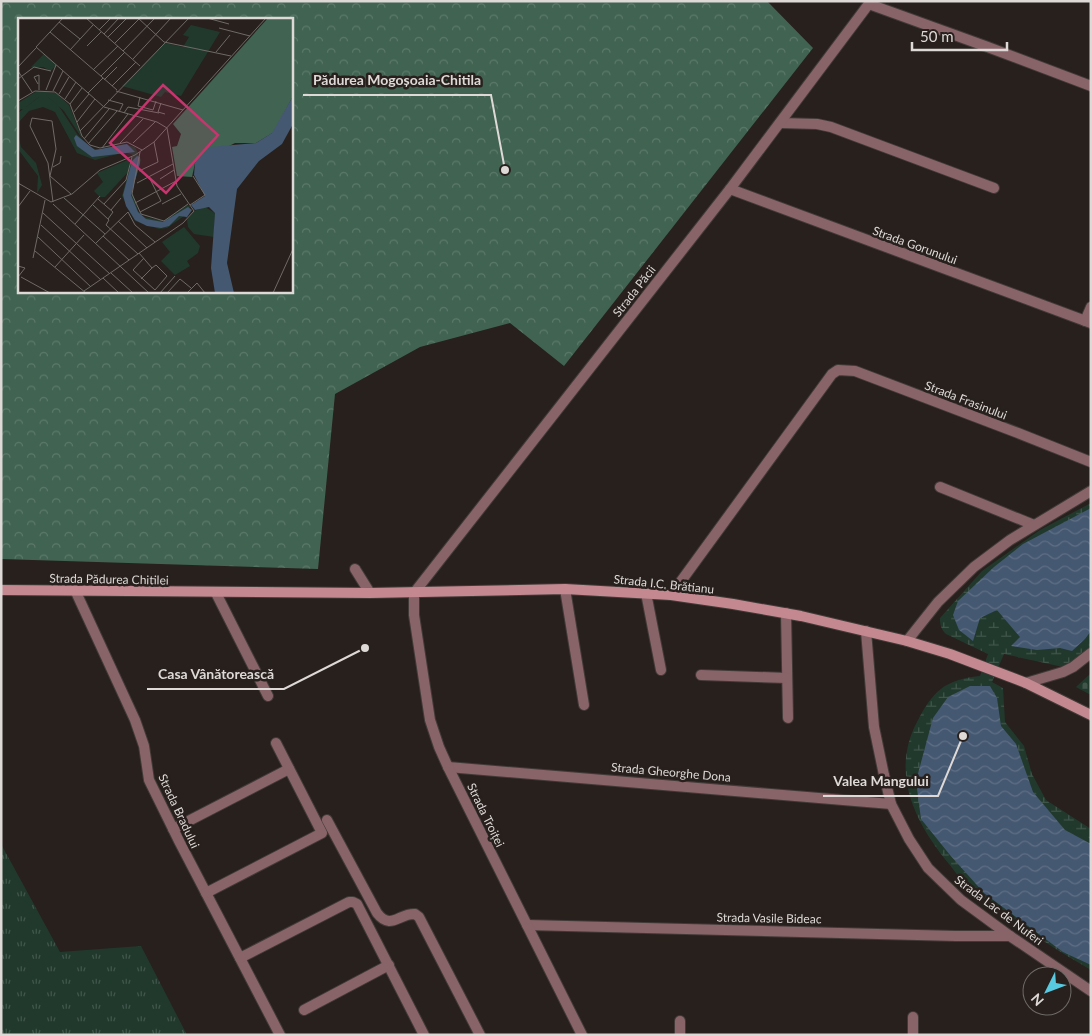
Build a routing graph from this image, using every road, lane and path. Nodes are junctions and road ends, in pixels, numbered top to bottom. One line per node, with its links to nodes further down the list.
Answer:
1 (870, 2): 2 (street); 3 (street, Strada Păcii)
2 (1091, 86)
3 (780, 122): 4 (street); 5 (street, Strada Păcii)
4 (994, 188)
5 (730, 189): 7 (street, Strada Gorunului); 18 (street, Strada Păcii)
6 (1091, 307): 7 (street)
7 (1088, 322)
8 (1091, 462): 20 (street, Strada Frasinului)
9 (940, 487): 11 (street)
10 (1091, 491): 11 (street)
11 (1034, 525): 23 (street)
12 (355, 569): 17 (street)
13 (1, 590): 14 (main road, Strada Pădurea Chitilei)
14 (75, 590): 16 (main road, Strada Pădurea Chitilei); 38 (street, Strada Bradului)
15 (565, 590): 18 (main road, Strada I.C. Brătianu); 19 (main road, Strada I.C. Brătianu); 30 (street)
16 (216, 593): 17 (main road, Strada I.C. Brătianu); 29 (street)
17 (370, 593): 18 (main road, Strada I.C. Brătianu)
18 (414, 593): 34 (street, Strada Troiței)
19 (646, 593): 20 (main road, Strada I.C. Brătianu); 25 (street)
20 (671, 595): 21 (main road, Strada I.C. Brătianu)
21 (786, 613): 22 (main road, Strada I.C. Brătianu); 27 (street)
22 (866, 631): 23 (main road, Strada I.C. Brătianu); 36 (street, Strada Lac de Nuferi)
23 (907, 640): 28 (main road, Strada I.C. Brătianu)
24 (1091, 653): 28 (street)
25 (661, 670)
26 (700, 675): 27 (street)
27 (787, 678): 32 (street)
28 (1026, 683): 31 (main road, Strada I.C. Brătianu)
29 (268, 696)
30 (584, 705)
31 (1091, 715)
32 (788, 718)
33 (276, 743): 35 (street)
34 (448, 767): 36 (street, Strada Gheorghe Dona); 40 (street, Strada Troiței)
35 (289, 769): 38 (street); 39 (street)
36 (891, 804): 41 (street, Strada Lac de Nuferi)
37 (327, 820): 50 (street)
38 (173, 829): 39 (street, Strada Bradului)
39 (206, 893): 42 (street, Strada Bradului)
40 (527, 925): 41 (street, Strada Vasile Bideac); 51 (street, Strada Troiței)
41 (1010, 936): 44 (street, Strada Lac de Nuferi)
42 (240, 958): 43 (street); 49 (street, Strada Bradului)
43 (389, 965): 45 (street); 48 (street)
44 (1091, 991)
45 (304, 1010)
46 (912, 1017): 53 (street)
47 (680, 1021): 52 (street)
48 (422, 1034)
49 (280, 1035)
50 (480, 1035)
51 (582, 1035)
52 (680, 1035)
53 (913, 1035)

